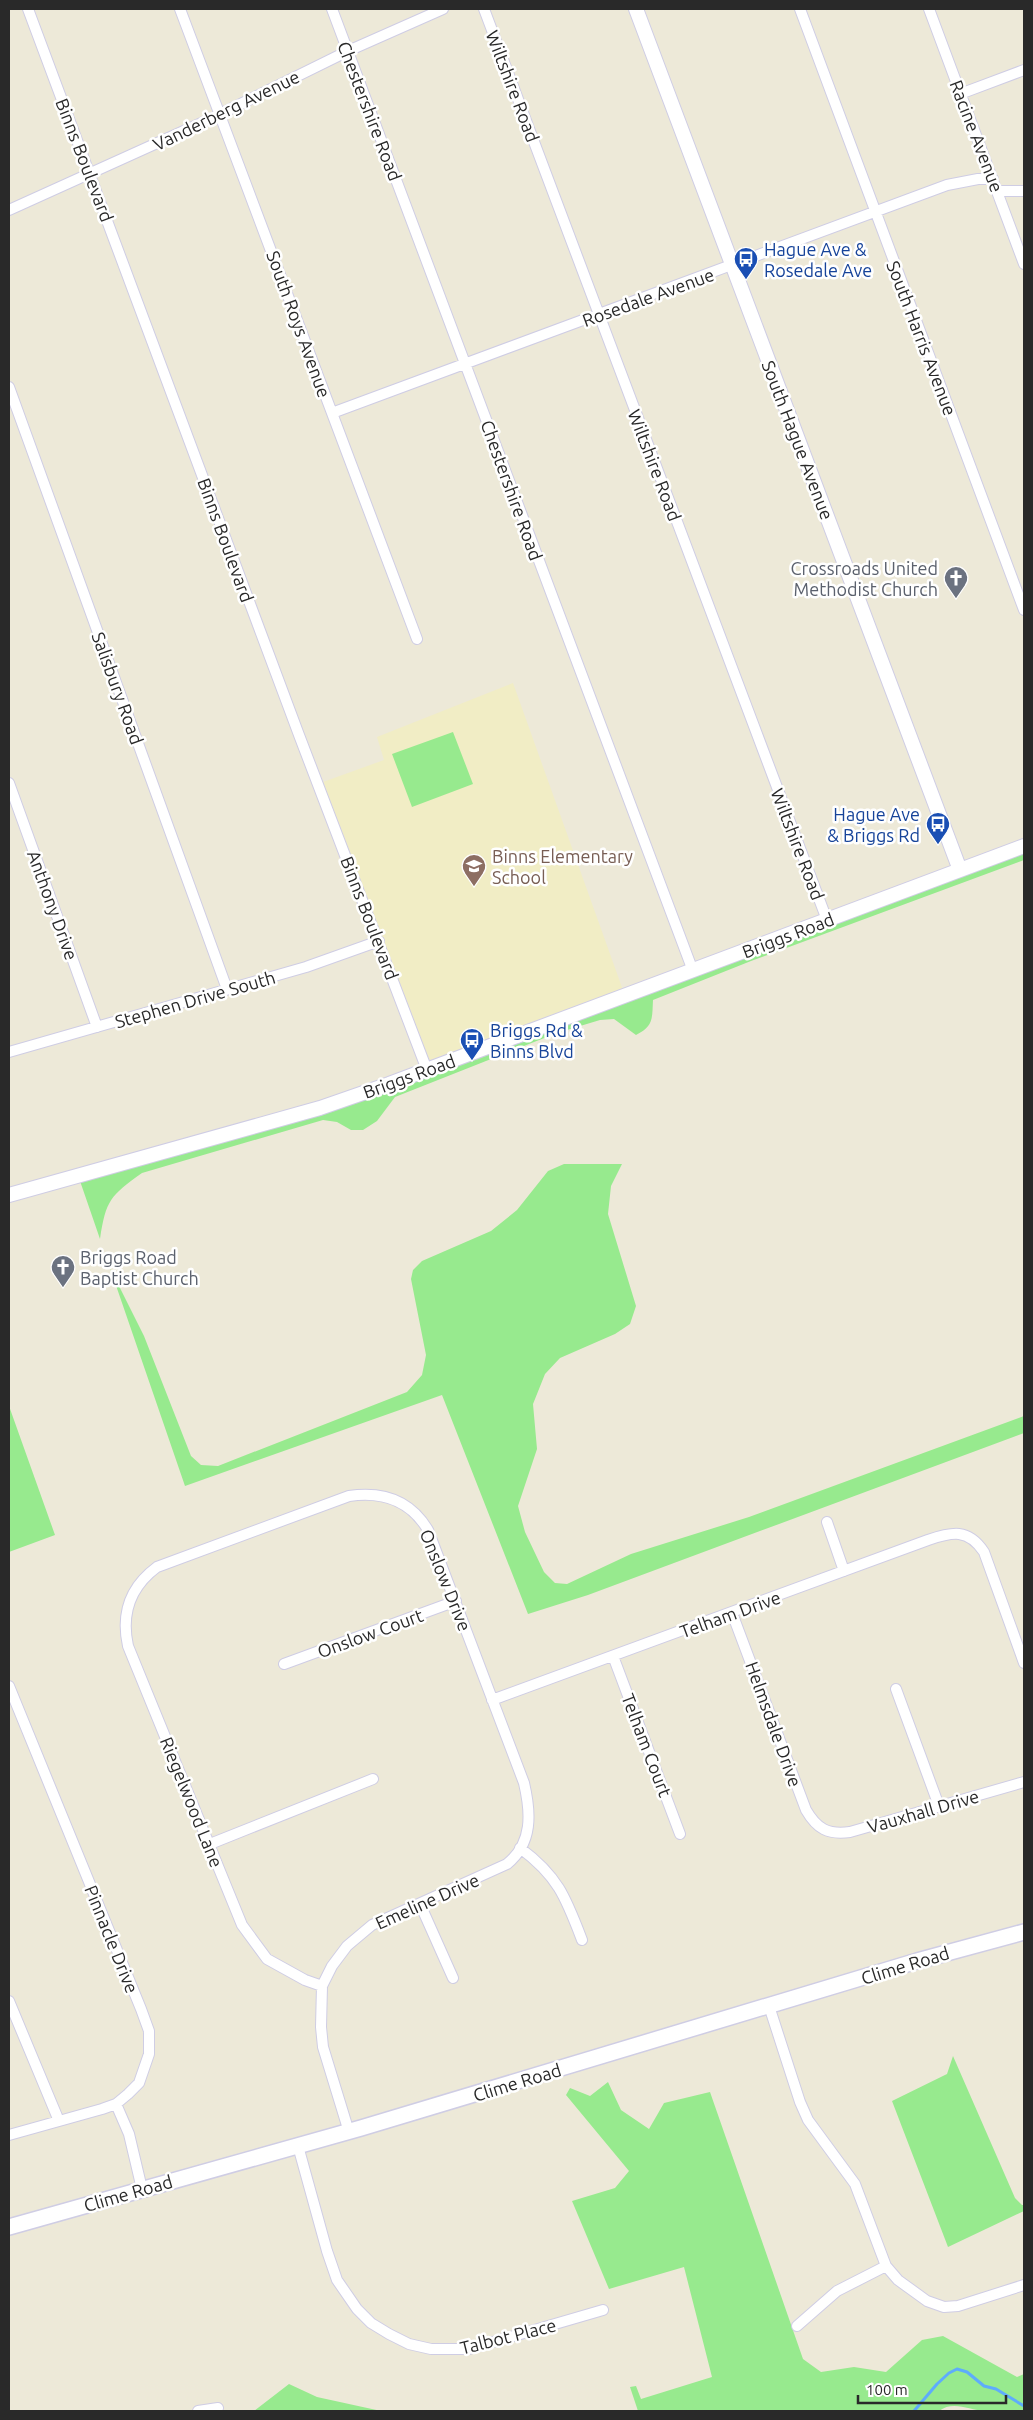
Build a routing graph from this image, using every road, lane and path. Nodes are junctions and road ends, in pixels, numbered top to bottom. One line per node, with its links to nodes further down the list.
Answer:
1 (28, 9): 13 (street, Binns Boulevard)
2 (180, 9): 12 (street, South Roys Avenue)
3 (332, 9): 9 (street, Chestershire Road)
4 (443, 9): 9 (street, Vanderberg Avenue)
5 (484, 9): 21 (street, Wiltshire Road)
6 (636, 9): 20 (street, South Hague Avenue)
7 (800, 9): 18 (street, South Harris Avenue)
8 (929, 9): 11 (street, Racine Avenue)
9 (348, 51): 12 (street, Vanderberg Avenue); 22 (street, Chestershire Road)
10 (1024, 70): 11 (street)
11 (960, 94): 14 (street, Racine Avenue)
12 (220, 114): 13 (street, Vanderberg Avenue); 24 (street, South Roys Avenue)
13 (90, 174): 17 (street, Vanderberg Avenue); 31 (street, Binns Boulevard)
14 (993, 179): 15 (street, Racine Avenue); 18 (street, Rosedale Avenue)
15 (997, 191): 16 (street); 19 (street, Racine Avenue)
16 (1024, 191)
17 (9, 210)
18 (874, 212): 20 (street, Rosedale Avenue); 25 (street, South Harris Avenue)
19 (1024, 264)
20 (732, 266): 21 (street, Rosedale Avenue); 29 (street, South Hague Avenue)
21 (599, 315): 22 (street, Rosedale Avenue); 30 (street, Wiltshire Road)
22 (466, 364): 24 (street, Rosedale Avenue); 32 (street, Chestershire Road)
23 (9, 387): 33 (street, Salisbury Road)
24 (332, 413): 26 (street, South Roys Avenue)
25 (1024, 610)
26 (417, 639)
27 (9, 783): 34 (street, Anthony Drive)
28 (1024, 846): 29 (street, Briggs Road)
29 (960, 870): 30 (street, Briggs Road)
30 (827, 920): 32 (street, Briggs Road)
31 (379, 940): 33 (street, Stephen Drive South); 36 (street, Binns Boulevard)
32 (693, 971): 36 (street, Briggs Road)
33 (227, 989): 34 (street, Stephen Drive South)
34 (97, 1027): 35 (street, Stephen Drive South)
35 (9, 1052)
36 (427, 1070): 37 (street, Briggs Road)
37 (9, 1195)
38 (827, 1522): 39 (street)
39 (844, 1571): 42 (street, Telham Drive); 45 (street, Telham Drive)
40 (139, 1583): 41 (street, Onslow Drive); 54 (street, Riegelwood Lane)
41 (456, 1601): 44 (street, Onslow Court); 48 (street, Onslow Drive)
42 (732, 1613): 43 (street, Telham Drive); 52 (street, Helmsdale Drive)
43 (613, 1656): 48 (street, Telham Drive); 53 (street, Telham Court)
44 (284, 1664)
45 (1024, 1664)
46 (9, 1686): 63 (street, Pinnacle Drive)
47 (896, 1689): 51 (street)
48 (492, 1700): 55 (street, Onslow Drive)
49 (373, 1778): 54 (street)
50 (1024, 1782): 51 (street, Vauxhall Drive)
51 (938, 1806): 52 (street, Vauxhall Drive)
52 (822, 1830)
53 (680, 1834)
54 (210, 1844): 60 (street, Riegelwood Lane)
55 (520, 1848): 56 (street, Emeline Drive); 58 (street)
56 (420, 1904): 59 (street); 60 (street, Emeline Drive)
57 (1024, 1932): 62 (main road, Clime Road)
58 (582, 1940)
59 (453, 1978)
60 (322, 1986): 65 (street, Emeline Drive)
61 (9, 2001): 64 (street)
62 (769, 2006): 65 (main road, Clime Road); 70 (street)
63 (116, 2104): 64 (street); 68 (street)
64 (59, 2121): 66 (street)
65 (349, 2132): 67 (main road, Clime Road)
66 (9, 2135)
67 (298, 2146): 68 (main road, Clime Road); 72 (street, Talbot Place)
68 (142, 2189): 69 (main road, Clime Road)
69 (9, 2227)
70 (886, 2266): 71 (street); 73 (street)
71 (1024, 2285)
72 (603, 2310)
73 (798, 2326)
74 (218, 2408): 75 (street)
75 (198, 2411)

